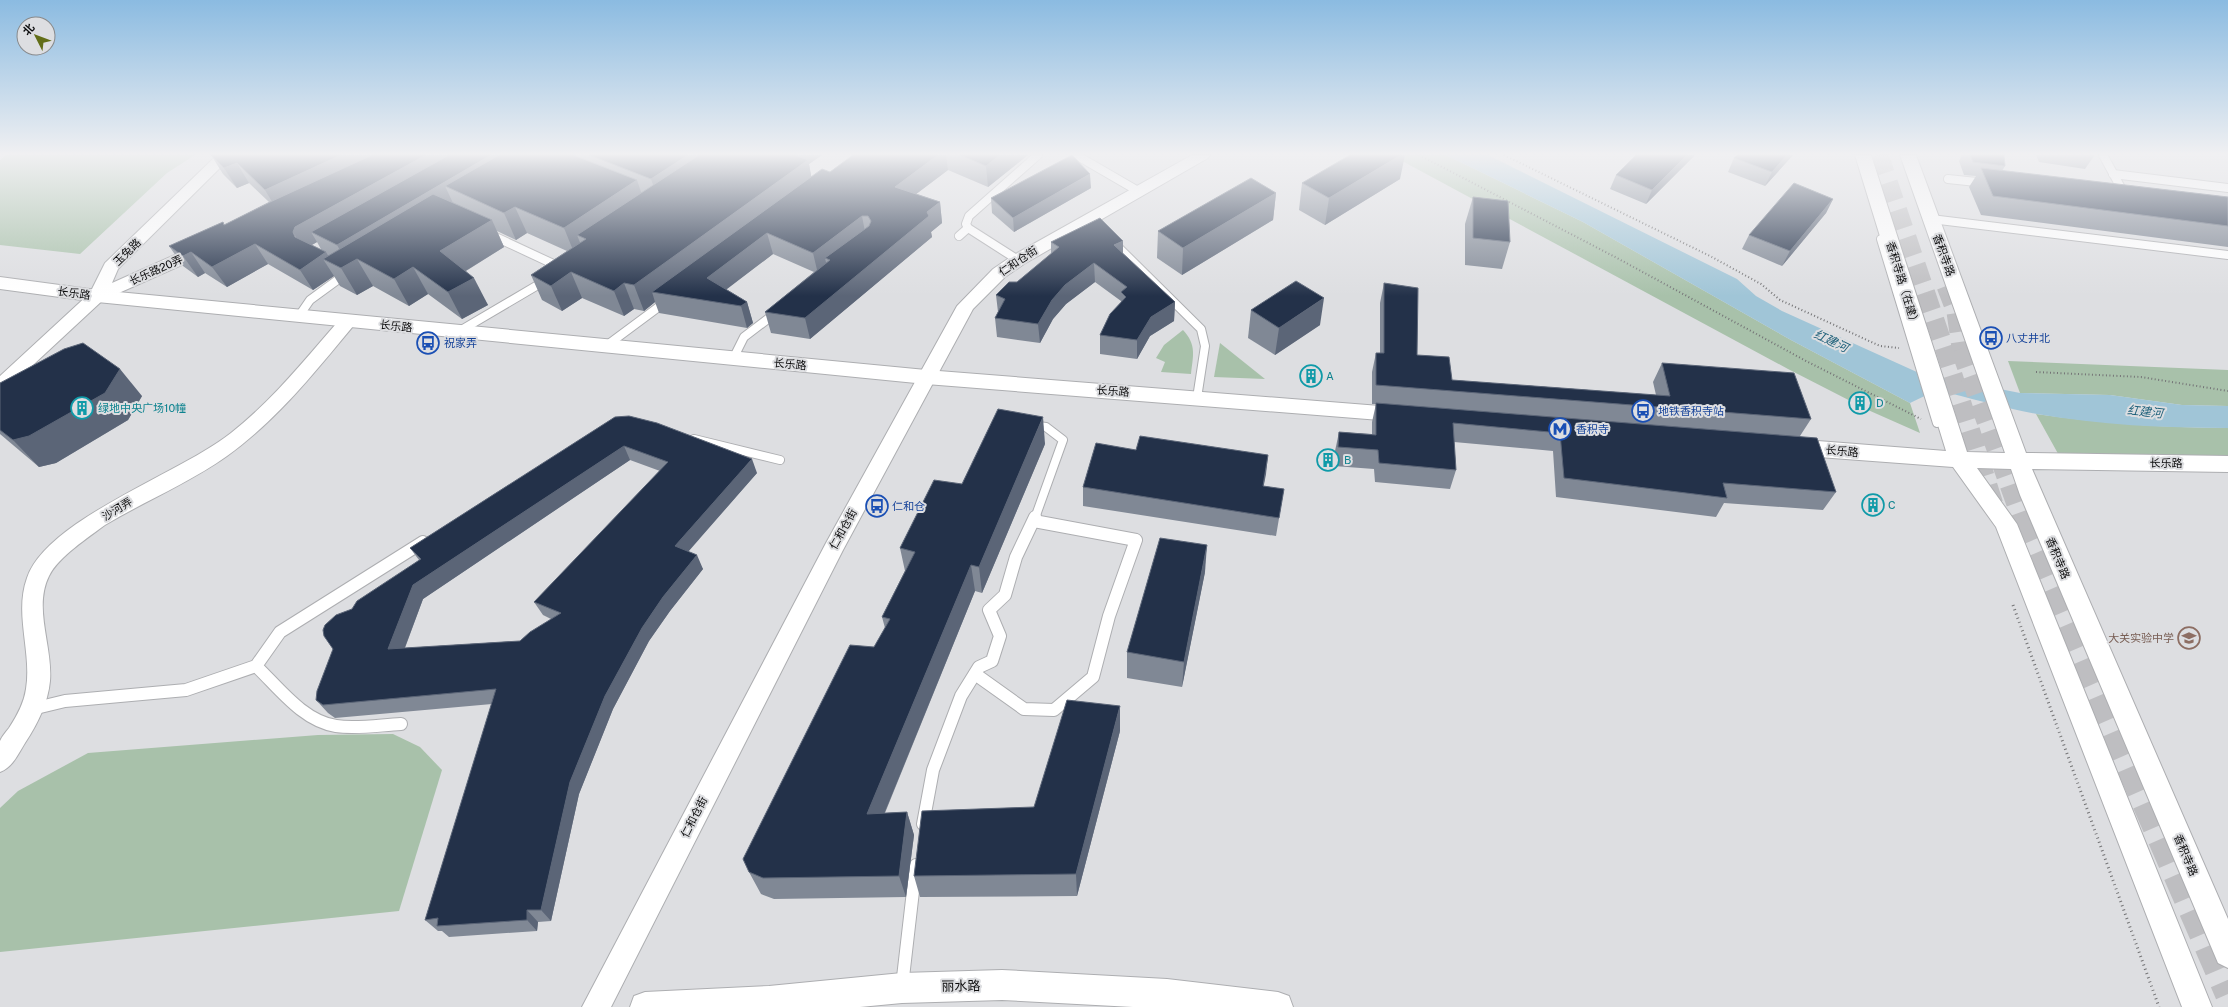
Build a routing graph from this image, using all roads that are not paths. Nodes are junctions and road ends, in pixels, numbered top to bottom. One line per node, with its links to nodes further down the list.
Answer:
1 (178, 202): 21 (street, 玉兔路)
2 (985, 202): 11 (lane)
3 (1121, 202): 17 (street, 仁和仓街)
4 (1870, 202): 29 (lane)
5 (1877, 202): 29 (street, 香积寺路（在建）)
6 (1887, 202): 9 (street)
7 (1919, 202): 10 (street)
8 (1922, 202): 10 (street, 香积寺路)
9 (1893, 222)
10 (1928, 223): 16 (lane); 38 (street, 香积寺路)
11 (968, 228): 14 (lane); 17 (lane)
12 (481, 230): 25 (lane)
13 (1106, 235): 31 (lane)
14 (959, 236)
15 (218, 243): 21 (street, 长乐路20弄)
16 (2228, 255)
17 (1018, 260): 28 (street, 仁和仓街)
18 (349, 270): 23 (lane)
19 (0, 283): 21 (street, 长乐路)
20 (677, 293): 26 (lane)
21 (97, 296): 23 (street, 长乐路); 30 (street, 玉兔路)
22 (782, 308): 27 (lane)
23 (299, 316): 24 (street, 长乐路)
24 (348, 321): 25 (street, 长乐路); 44 (street, 沙河弄)
25 (458, 332): 26 (street, 长乐路)
26 (606, 346): 27 (street, 长乐路)
27 (733, 359): 28 (street, 长乐路)
28 (926, 377): 31 (street, 长乐路); 52 (street, 仁和仓街)
29 (1929, 380): 37 (street); 37 (lane)
30 (0, 386)
31 (1197, 398): 32 (street, 长乐路)
32 (1427, 417)
33 (1023, 423): 40 (lane)
34 (682, 436): 36 (lane)
35 (1770, 445): 37 (street, 长乐路)
36 (780, 460)
37 (1959, 460): 38 (street, 长乐路); 55 (street)
38 (2018, 460): 39 (street, 长乐路); 49 (street, 香积寺路)
39 (2228, 464)
40 (1034, 521): 43 (lane); 43 (lane)
41 (433, 536): 42 (lane)
42 (256, 666): 44 (lane); 45 (lane)
43 (975, 674): 47 (lane)
44 (32, 709): 46 (street, 沙河弄)
45 (401, 724)
46 (0, 761)
47 (920, 834)
48 (918, 850): 50 (lane)
49 (2228, 953)
50 (902, 988): 51 (street, 丽水路); 54 (street, 丽水路)
51 (768, 1004): 53 (street, 丽水路)
52 (596, 1007)
53 (645, 1007)
54 (1278, 1007)
55 (2198, 1007)

